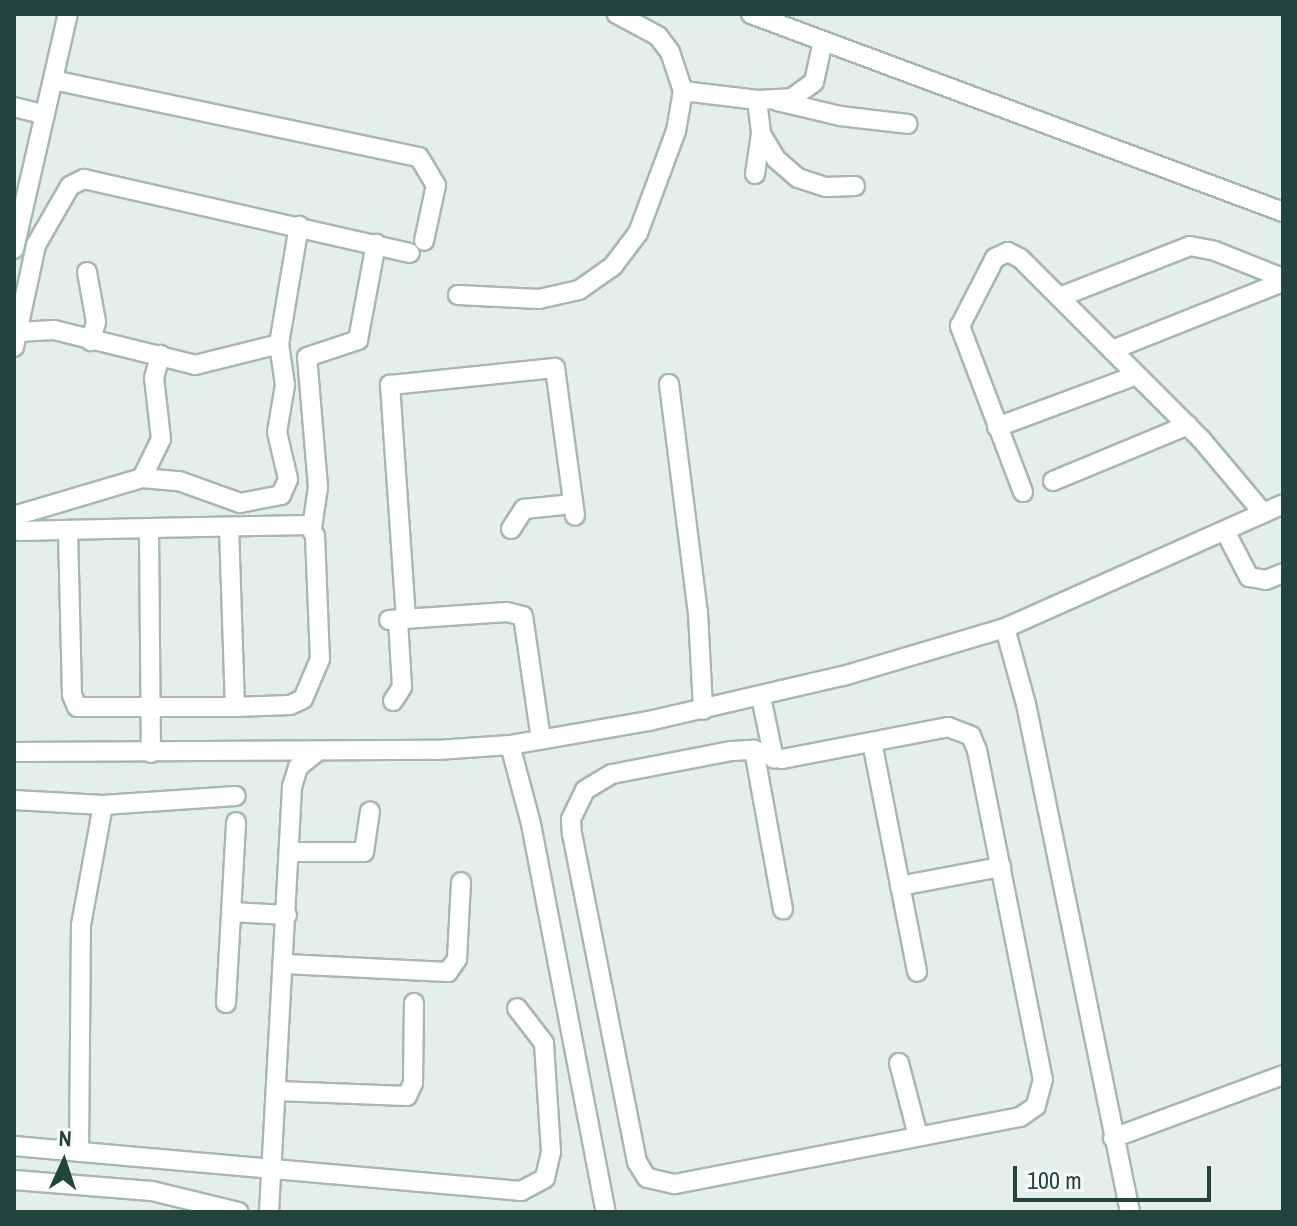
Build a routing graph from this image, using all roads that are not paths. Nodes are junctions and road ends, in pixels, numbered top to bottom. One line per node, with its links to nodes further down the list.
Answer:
1 (68, 14): 5 (street)
2 (617, 14): 6 (street)
3 (751, 14): 4 (street)
4 (823, 41): 7 (street); 14 (street)
5 (53, 80): 9 (street); 16 (street)
6 (683, 91): 7 (street); 20 (street)
7 (766, 100): 10 (street); 11 (street)
8 (14, 107): 9 (street)
9 (45, 115): 17 (street)
10 (908, 124)
11 (761, 134): 12 (street); 13 (street)
12 (755, 174)
13 (855, 186)
14 (1283, 212)
15 (299, 226): 16 (street); 22 (street); 24 (street)
16 (376, 244): 39 (street)
17 (14, 249)
18 (87, 272): 23 (street)
19 (1283, 280): 21 (street); 25 (street)
20 (458, 295)
21 (1060, 297): 25 (street); 30 (street)
22 (16, 339): 23 (street)
23 (91, 341): 26 (street)
24 (279, 344): 26 (street); 31 (street)
25 (1112, 350): 27 (street)
26 (160, 355): 31 (street)
27 (1137, 375): 29 (street); 30 (street)
28 (669, 384): 50 (street)
29 (1188, 425): 32 (street); 35 (street)
30 (997, 427): 33 (street)
31 (142, 478): 36 (street)
32 (1053, 481)
33 (1023, 492)
34 (1283, 504): 35 (street)
35 (1263, 513): 42 (street)
36 (17, 524): 41 (street)
37 (229, 527): 38 (street); 39 (street); 48 (street)
38 (149, 528): 41 (street); 49 (street)
39 (312, 528): 48 (street)
40 (519, 529): 44 (street)
41 (68, 530): 49 (street)
42 (1225, 531): 43 (street); 45 (street)
43 (1283, 573)
44 (398, 620): 47 (street); 51 (street)
45 (1005, 628): 46 (street); 82 (street)
46 (761, 697): 50 (street); 59 (street)
47 (393, 701)
48 (235, 707): 49 (street)
49 (152, 710): 57 (street)
50 (703, 710): 51 (street)
51 (541, 740): 53 (street)
52 (872, 742): 59 (street); 67 (street); 69 (street)
53 (510, 745): 58 (street); 89 (street)
54 (754, 750): 59 (street); 70 (street); 81 (street)
55 (14, 752): 57 (street)
56 (265, 752): 57 (street); 58 (street); 60 (street)
57 (151, 753)
58 (315, 753): 60 (street)
59 (774, 759)
60 (292, 787): 66 (street)
61 (236, 796): 63 (street)
62 (14, 800): 63 (street)
63 (103, 805): 84 (street)
64 (370, 811): 66 (street)
65 (236, 822): 71 (street)
66 (291, 852): 72 (street)
67 (1001, 867): 69 (street); 81 (street)
68 (461, 882): 73 (street)
69 (900, 886): 74 (street)
70 (783, 909)
71 (231, 912): 72 (street); 75 (street)
72 (287, 915): 73 (street)
73 (285, 964): 80 (street)
74 (917, 972)
75 (226, 1003)
76 (414, 1003): 80 (street)
77 (517, 1008): 85 (street)
78 (899, 1063): 81 (street)
79 (1283, 1075): 82 (street)
80 (277, 1091): 85 (street)
81 (918, 1136)
82 (1113, 1138): 90 (street)
83 (14, 1146): 84 (street)
84 (79, 1152): 85 (street)
85 (273, 1169): 88 (street)
86 (14, 1180): 87 (street)
87 (239, 1212)
88 (269, 1212)
89 (606, 1212)
90 (1130, 1212)

